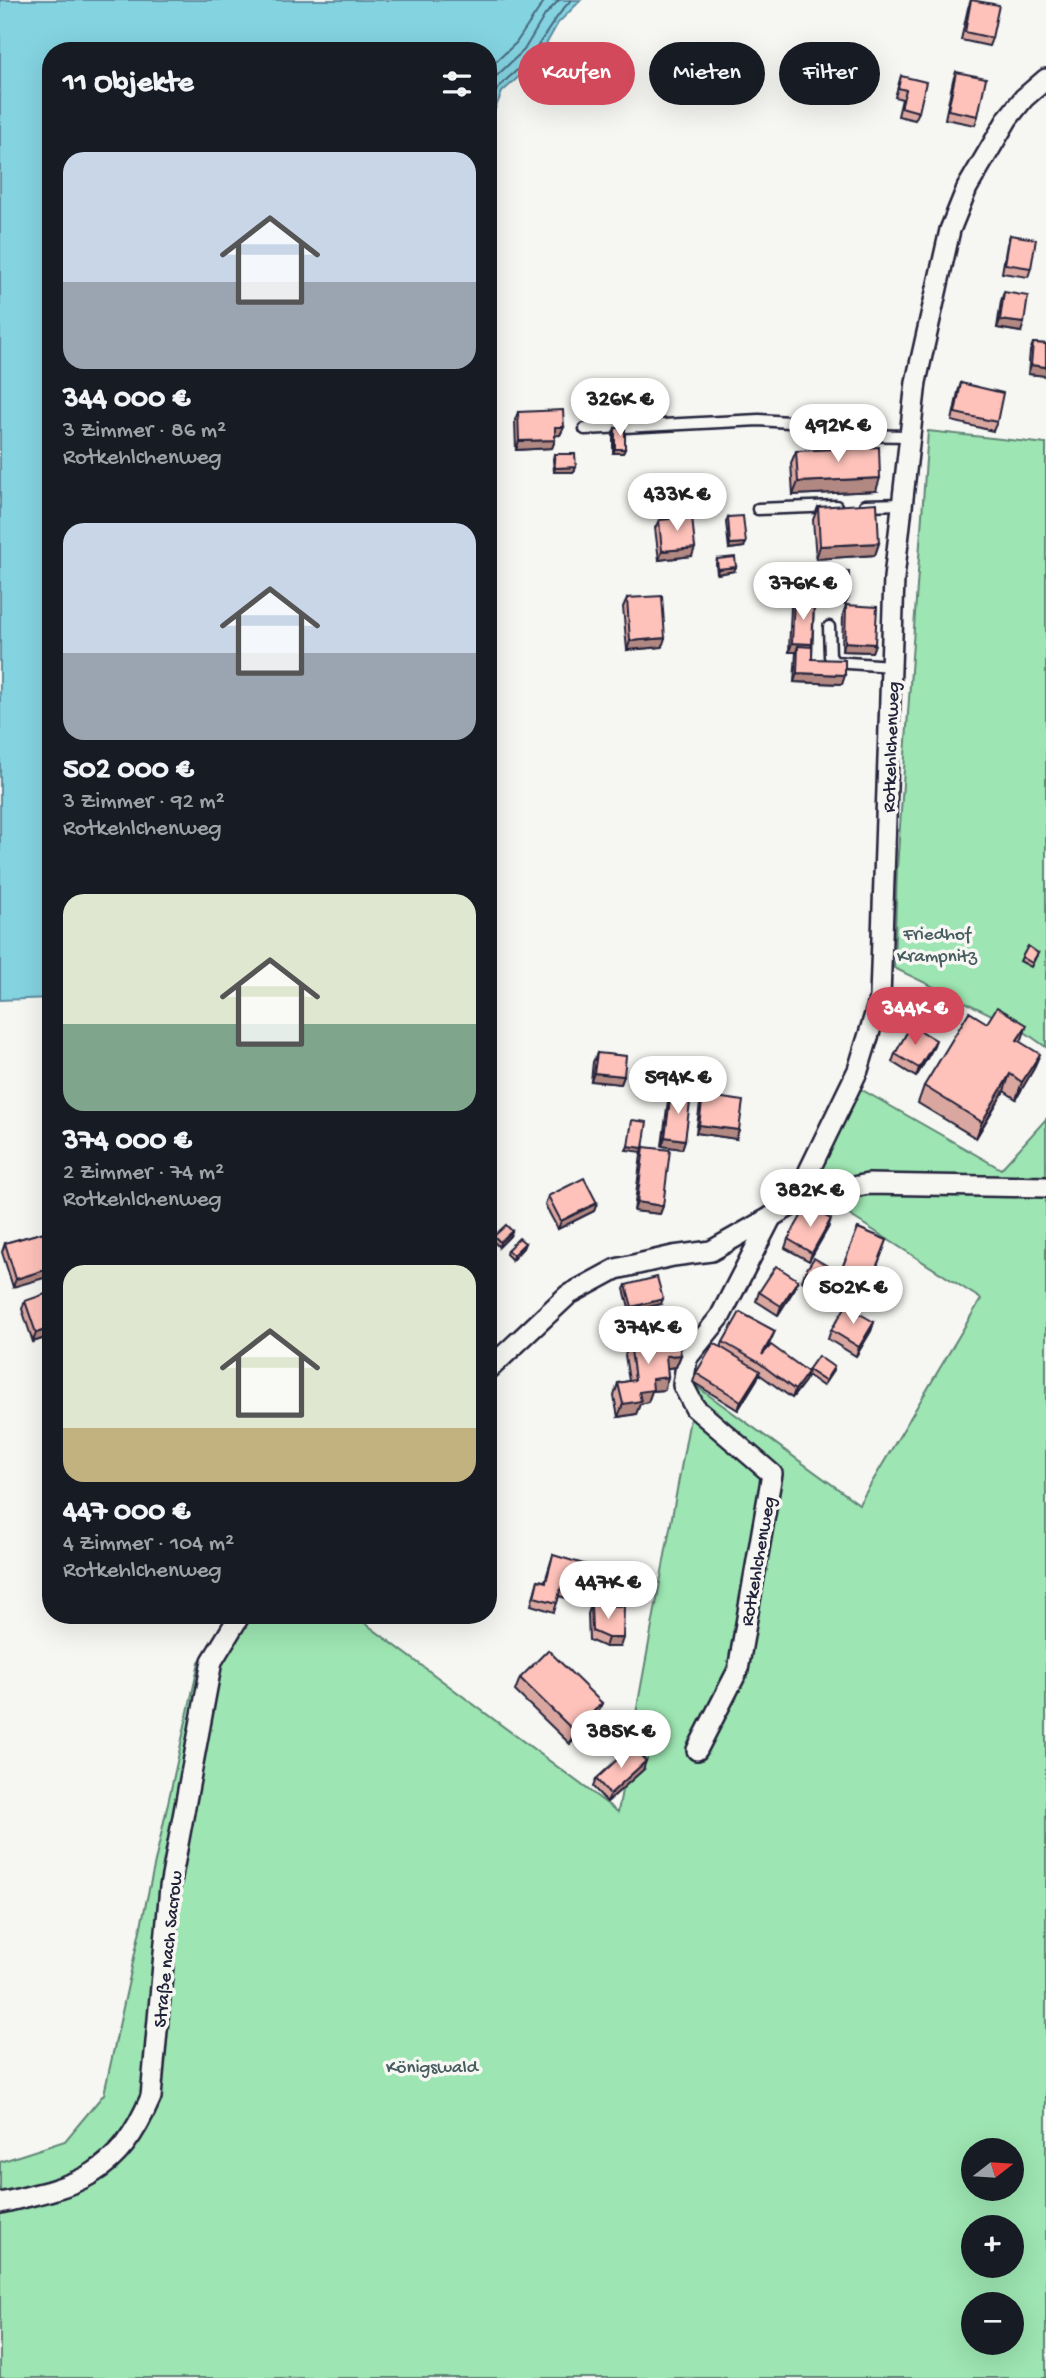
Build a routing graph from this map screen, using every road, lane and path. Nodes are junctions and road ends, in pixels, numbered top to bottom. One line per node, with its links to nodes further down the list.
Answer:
1 (1046, 79): 3 (street, Rotkehlchenweg)
2 (585, 429): 3 (lane)
3 (910, 436): 4 (street, Rotkehlchenweg)
4 (903, 504): 5 (lane); 7 (street, Rotkehlchenweg)
5 (758, 509)
6 (829, 627): 7 (lane)
7 (891, 666): 9 (street, Rotkehlchenweg)
8 (1046, 1187): 9 (street)
9 (808, 1196): 10 (street)
10 (772, 1215): 11 (street); 13 (street, Rotkehlchenweg)
11 (497, 1362)
12 (235, 1624): 14 (street, Straße nach Sacrow)
13 (697, 1750)
14 (0, 2203)

